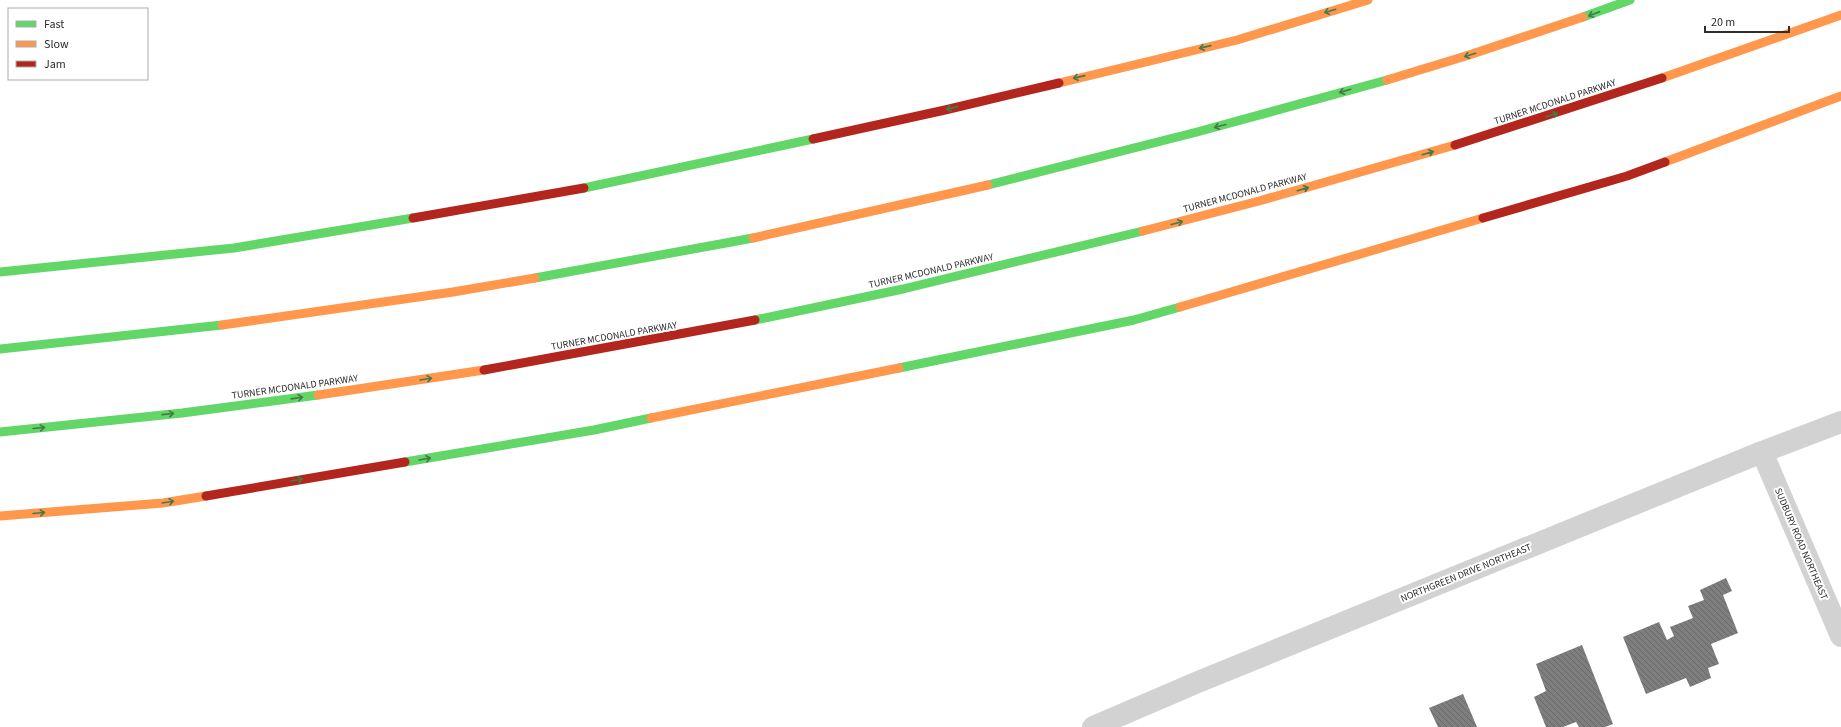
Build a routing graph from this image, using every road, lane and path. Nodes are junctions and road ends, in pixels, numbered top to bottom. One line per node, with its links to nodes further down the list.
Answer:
1 (1368, 0): 5 (highway, one-way to 5)
2 (1630, 0): 6 (highway, one-way to 6)
3 (1841, 16): 8 (highway, TURNER MCDONALD PARKWAY, one-way to 3)
4 (1841, 96): 10 (highway, one-way to 4)
5 (0, 272)
6 (0, 349)
7 (1841, 422): 9 (street, NORTHGREEN DRIVE NORTHEAST)
8 (0, 432)
9 (1762, 452): 11 (street, SUDBURY ROAD NORTHEAST); 12 (street, NORTHGREEN DRIVE NORTHEAST)
10 (0, 516)
11 (1841, 636)
12 (1092, 727)

